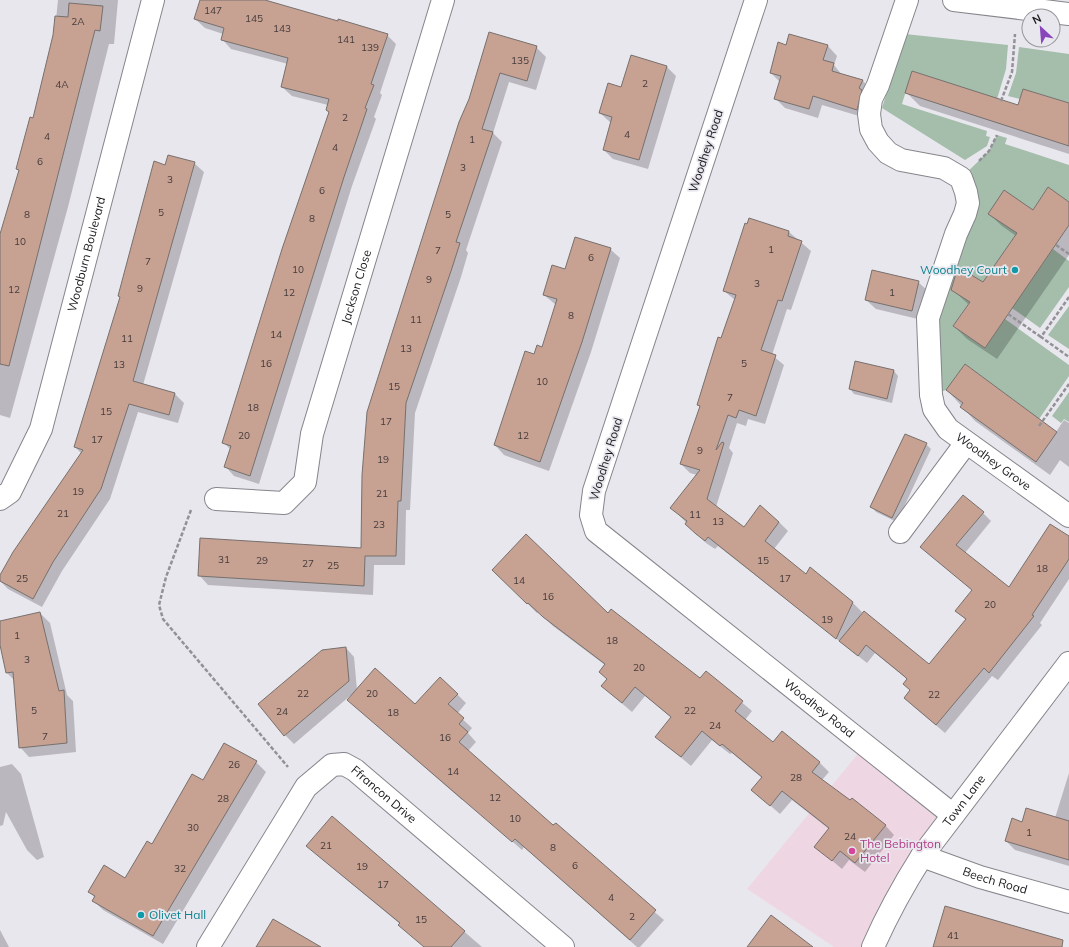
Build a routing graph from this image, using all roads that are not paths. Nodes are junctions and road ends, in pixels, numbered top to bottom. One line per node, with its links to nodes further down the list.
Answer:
1 (153, 0): 9 (street, Woodburn Boulevard)
2 (443, 0): 8 (street, Jackson Close)
3 (756, 0): 13 (street, Woodhey Road)
4 (907, 0): 7 (street, Woodhey Grove)
5 (954, 0): 6 (street)
6 (1069, 14)
7 (966, 443): 10 (street, Woodhey Grove); 11 (street)
8 (216, 498)
9 (0, 500)
10 (1069, 516)
11 (900, 532)
12 (1069, 663): 13 (street, Town Lane)
13 (953, 815): 14 (street, Town Lane)
14 (922, 856): 15 (street, Beech Road); 18 (street, Town Lane)
15 (1069, 902)
16 (208, 947): 17 (street, Ffrancon Drive)
17 (563, 947)
18 (873, 947)

